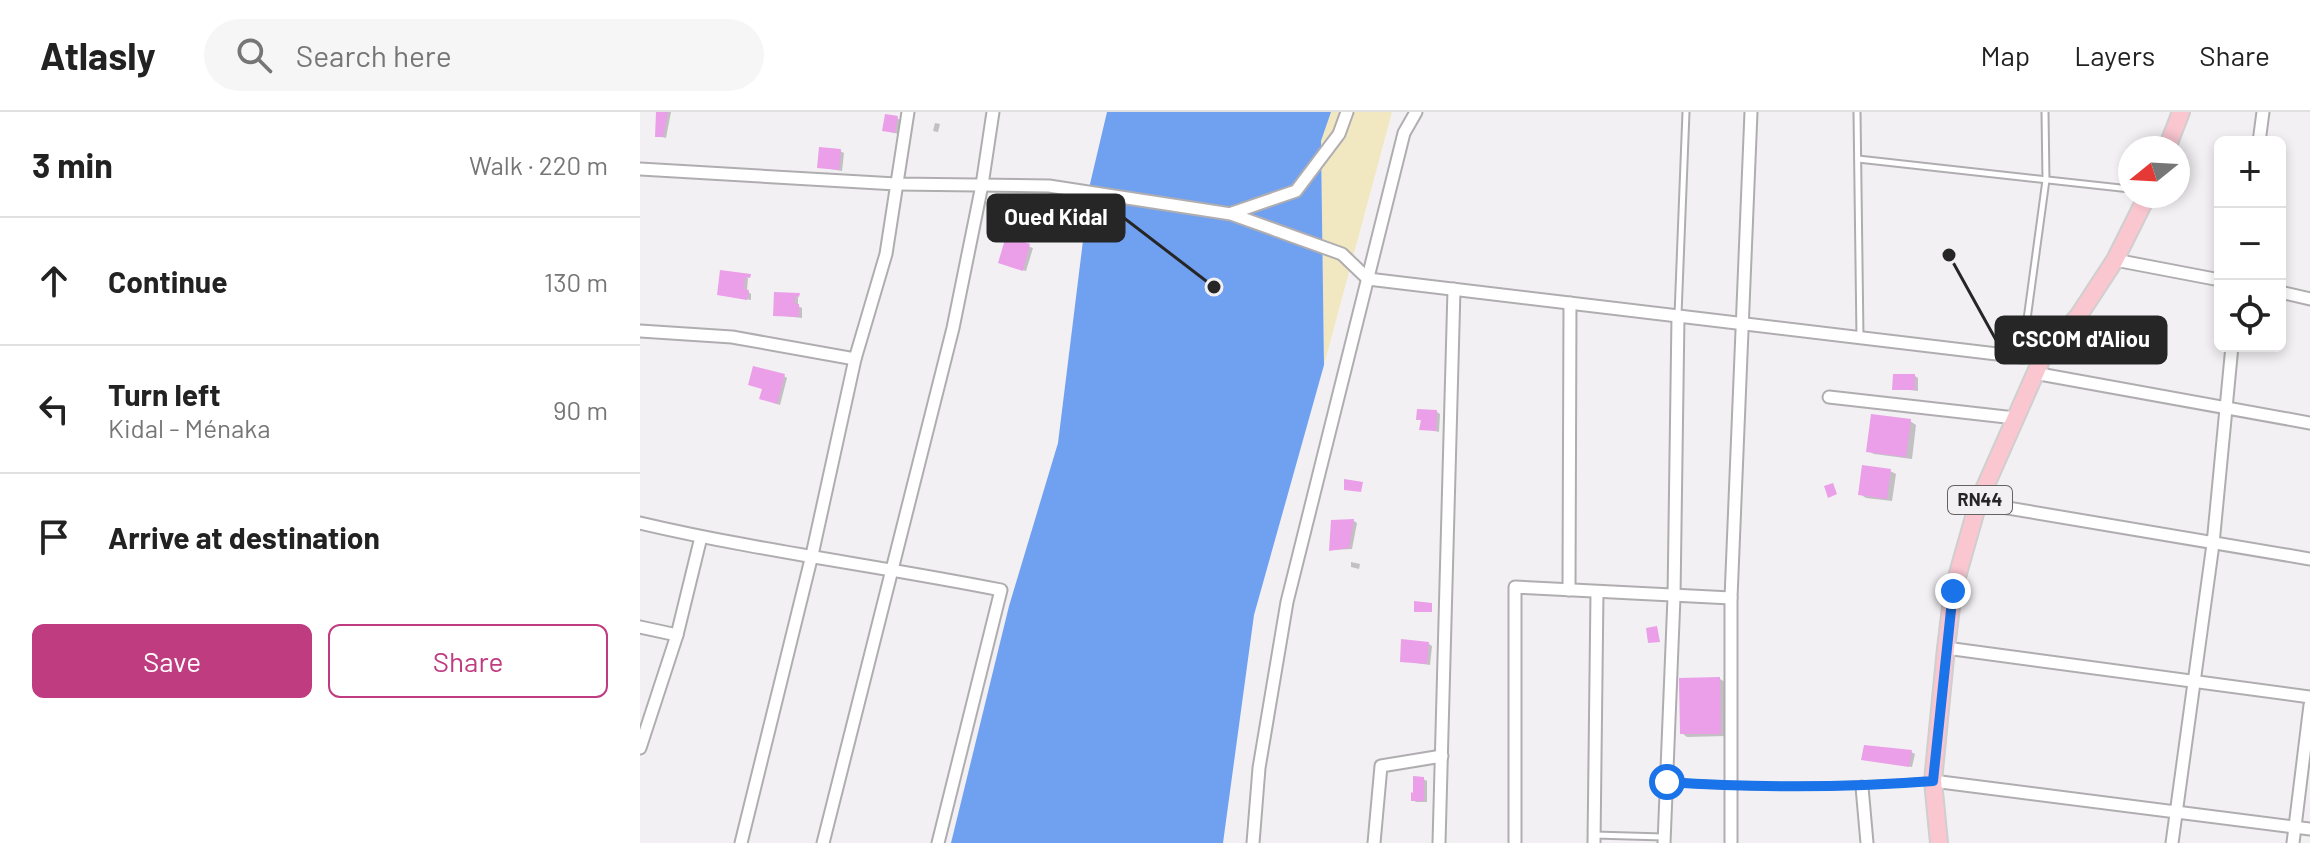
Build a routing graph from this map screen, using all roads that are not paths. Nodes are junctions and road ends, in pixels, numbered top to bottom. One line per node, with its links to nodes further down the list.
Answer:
1 (908, 112): 16 (street)
2 (993, 112): 17 (street)
3 (1347, 112): 20 (street)
4 (1416, 112): 22 (street)
5 (1686, 112): 28 (lane)
6 (1751, 112): 29 (street)
7 (1857, 112): 13 (lane)
8 (2045, 112): 15 (lane)
9 (2181, 112): 11 (main road)
10 (2263, 112): 12 (street)
11 (2172, 136)
12 (2260, 136)
13 (1858, 159): 15 (lane); 31 (lane)
14 (640, 169): 16 (street)
15 (2046, 180): 18 (lane); 34 (lane)
16 (896, 184): 17 (street); 35 (street)
17 (982, 185): 20 (street); 47 (street)
18 (2118, 188)
19 (2141, 208): 21 (main road, RN44)
20 (1231, 214): 22 (street)
21 (2115, 260): 23 (street); 33 (main road, RN44)
22 (1368, 279): 24 (street); 72 (street)
23 (2214, 279)
24 (1454, 289): 27 (street); 59 (street)
25 (2286, 293): 26 (street)
26 (2310, 299)
27 (1570, 303): 28 (street); 48 (street)
28 (1678, 316): 29 (street); 50 (street)
29 (1742, 324): 31 (street); 51 (street)
30 (640, 331): 35 (street)
31 (1860, 338): 34 (street)
32 (2231, 352): 38 (street)
33 (2043, 356): 34 (street); 36 (main road, RN44)
34 (2022, 357)
35 (855, 359): 45 (street)
36 (2034, 373): 38 (street); 39 (main road, RN44)
37 (1829, 397): 39 (street)
38 (2225, 407): 40 (street); 44 (street)
39 (2015, 418): 41 (main road, RN44)
40 (2310, 423)
41 (1978, 503): 44 (street); 54 (main road, RN44)
42 (640, 523): 43 (street)
43 (701, 537): 45 (street); 53 (street)
44 (2213, 544): 46 (street); 55 (street)
45 (812, 555): 47 (street); 69 (street)
46 (2310, 559)
47 (892, 569): 70 (street); 71 (street)
48 (1569, 590): 49 (street); 75 (street)
49 (1597, 592): 50 (street); 67 (street)
50 (1674, 597): 51 (street); 61 (street)
51 (1731, 598): 62 (street)
52 (640, 627): 53 (street)
53 (677, 635): 58 (street)
54 (1946, 648): 55 (street); 60 (main road, RN44)
55 (2194, 682): 56 (street); 64 (street)
56 (2310, 697)
57 (2310, 705): 65 (street)
58 (640, 748)
59 (1442, 756): 73 (street); 74 (street)
60 (1933, 781): 63 (lane); 64 (street); 78 (main road, RN44)
61 (1667, 782): 62 (lane); 68 (street)
62 (1730, 786): 63 (lane); 76 (street)
63 (1862, 787): 77 (street)
64 (2176, 812): 65 (street); 79 (street)
65 (2295, 827): 66 (street); 80 (street)
66 (2310, 829)
67 (1594, 839): 68 (lane)
68 (1664, 840)
69 (741, 843)
70 (823, 843)
71 (938, 843)
72 (1253, 843)
73 (1374, 843)
74 (1439, 843)
75 (1515, 843)
76 (1731, 843)
77 (1867, 843)
78 (1939, 843)
79 (2172, 843)
80 (2293, 843)

